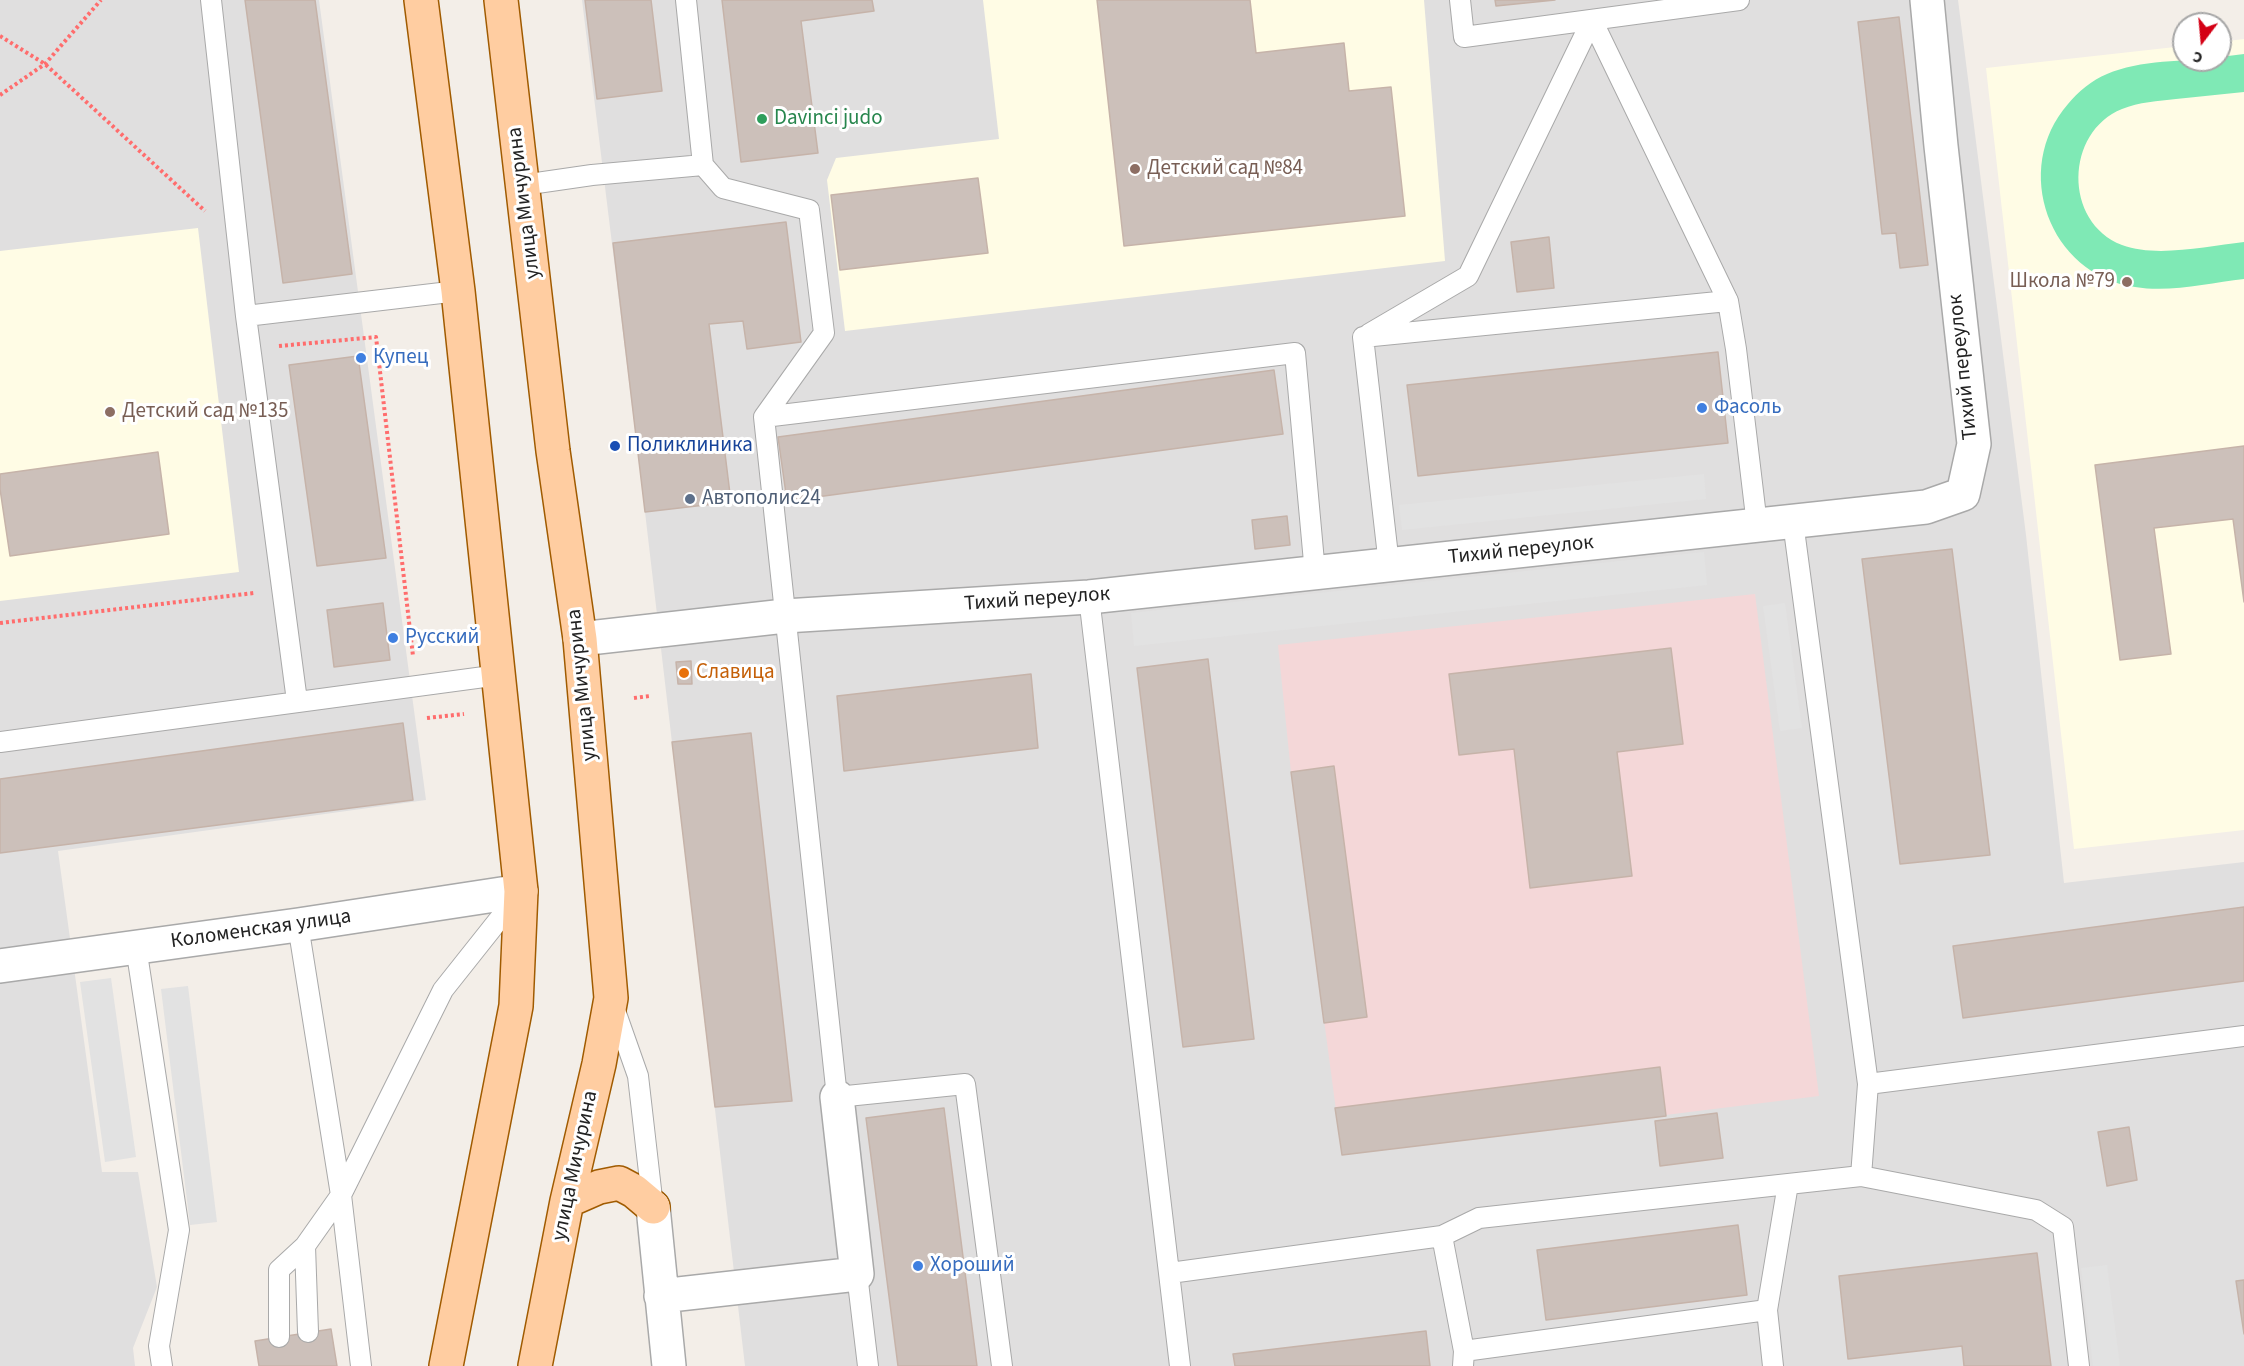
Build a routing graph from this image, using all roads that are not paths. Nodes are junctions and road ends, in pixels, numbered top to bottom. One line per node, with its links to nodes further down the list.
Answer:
1 (211, 0): 13 (lane)
2 (421, 0): 11 (main road)
3 (501, 0): 10 (main road, улица Мичурина)
4 (686, 0): 9 (lane)
5 (1460, 0): 8 (lane)
6 (1739, 0): 8 (lane)
7 (1927, 0): 16 (street, Тихий переулок)
8 (1592, 20): 12 (lane); 14 (lane)
9 (703, 165): 10 (lane); 15 (lane)
10 (523, 185): 22 (main road, улица Мичурина)
11 (458, 291): 13 (lane); 23 (main road)
12 (1728, 301): 14 (lane); 17 (lane)
13 (246, 316): 24 (lane)
14 (1363, 337): 18 (lane)
15 (764, 417): 19 (lane); 21 (lane)
16 (1793, 522): 17 (street, Тихий переулок); 32 (lane)
17 (1757, 525): 18 (street, Тихий переулок)
18 (1389, 565): 19 (street, Тихий переулок)
19 (1315, 573): 20 (street, Тихий переулок)
20 (1089, 597): 21 (street, Тихий переулок); 42 (lane)
21 (784, 615): 22 (street, Тихий переулок); 33 (lane)
22 (580, 639): 30 (main road, улица Мичурина)
23 (499, 675): 24 (lane); 26 (main road)
24 (297, 701): 25 (lane)
25 (0, 742)
26 (521, 891): 27 (street, Коломенская улица); 36 (lane); 50 (main road)
27 (298, 925): 28 (street, Коломенская улица); 36 (lane)
28 (135, 947): 29 (street, Коломенская улица); 48 (lane)
29 (0, 966)
30 (611, 998): 37 (main road, улица Мичурина); 38 (lane)
31 (2244, 1036): 32 (lane)
32 (1868, 1084): 34 (lane)
33 (837, 1097): 41 (street); 54 (lane)
34 (1861, 1176): 35 (lane); 57 (lane)
35 (1788, 1184): 39 (lane); 44 (lane)
36 (341, 1196): 40 (lane); 49 (lane)
37 (567, 1201): 38 (main road); 51 (main road, улица Мичурина)
38 (653, 1207): 43 (street)
39 (1442, 1236): 42 (lane); 47 (lane)
40 (305, 1246): 45 (lane); 46 (lane)
41 (856, 1274): 43 (street); 53 (lane)
42 (1170, 1274): 55 (lane)
43 (661, 1296): 52 (street)
44 (1767, 1310): 47 (lane); 56 (lane)
45 (308, 1332)
46 (279, 1337)
47 (1464, 1358)
48 (162, 1366)
49 (361, 1366)
50 (446, 1366)
51 (535, 1366)
52 (669, 1366)
53 (868, 1366)
54 (1002, 1366)
55 (1180, 1366)
56 (1773, 1366)
57 (2079, 1366)

